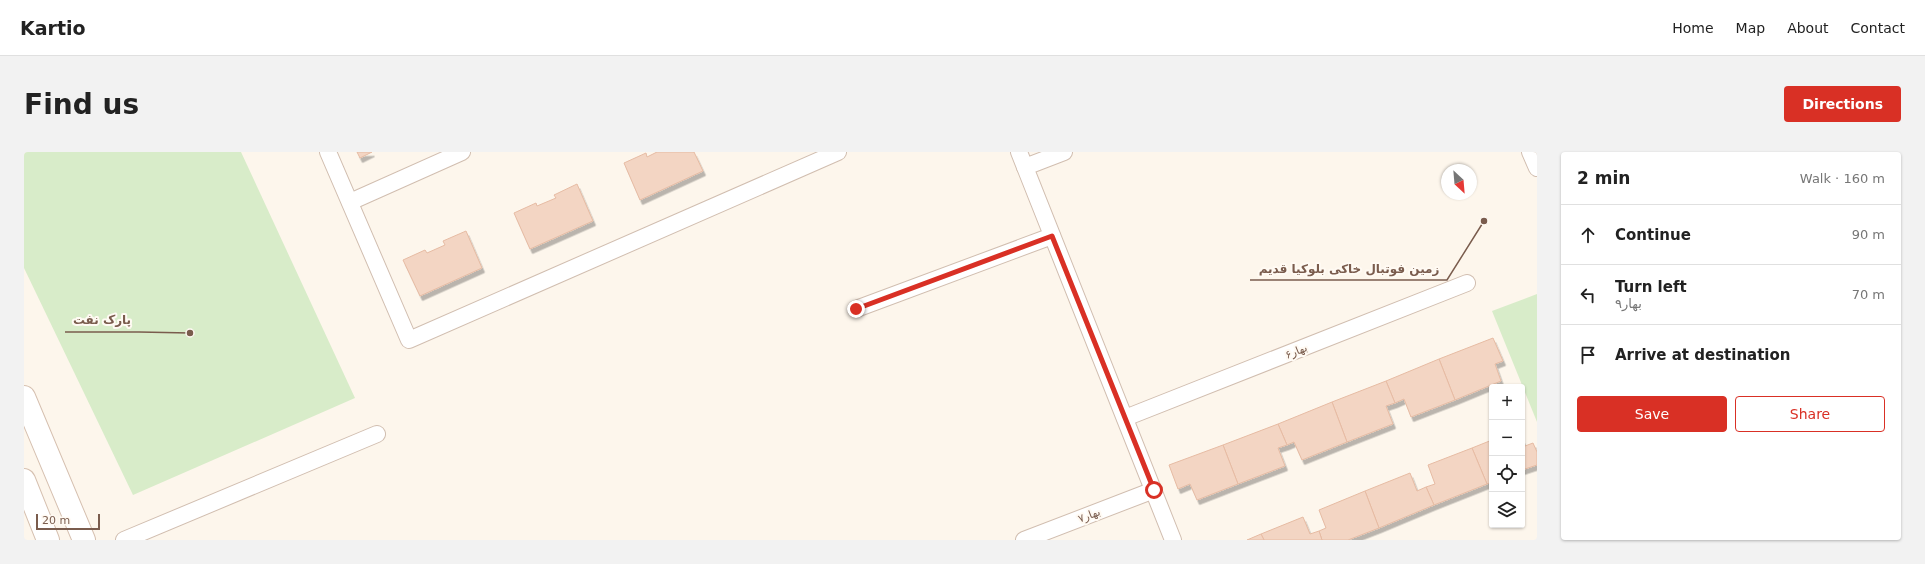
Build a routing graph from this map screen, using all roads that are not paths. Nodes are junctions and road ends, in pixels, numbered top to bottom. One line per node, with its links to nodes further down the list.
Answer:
1 (328, 152): 9 (street)
2 (462, 152): 9 (street)
3 (838, 152): 9 (street)
4 (1019, 152): 7 (street)
5 (1064, 152): 7 (street)
6 (1530, 152): 8 (street)
7 (1025, 167): 10 (street)
8 (1537, 168)
9 (350, 202)
10 (1052, 236): 12 (street); 14 (street)
11 (1467, 283): 14 (street, بهار۶)
12 (856, 309)
13 (24, 397): 16 (street)
14 (1125, 418): 19 (street)
15 (377, 434): 22 (street)
16 (50, 460): 17 (street); 21 (street)
17 (24, 470)
18 (24, 480): 20 (street)
19 (1154, 490): 23 (street, بهار۷); 24 (street)
20 (48, 540)
21 (84, 540)
22 (124, 540)
23 (1024, 540)
24 (1174, 540)

